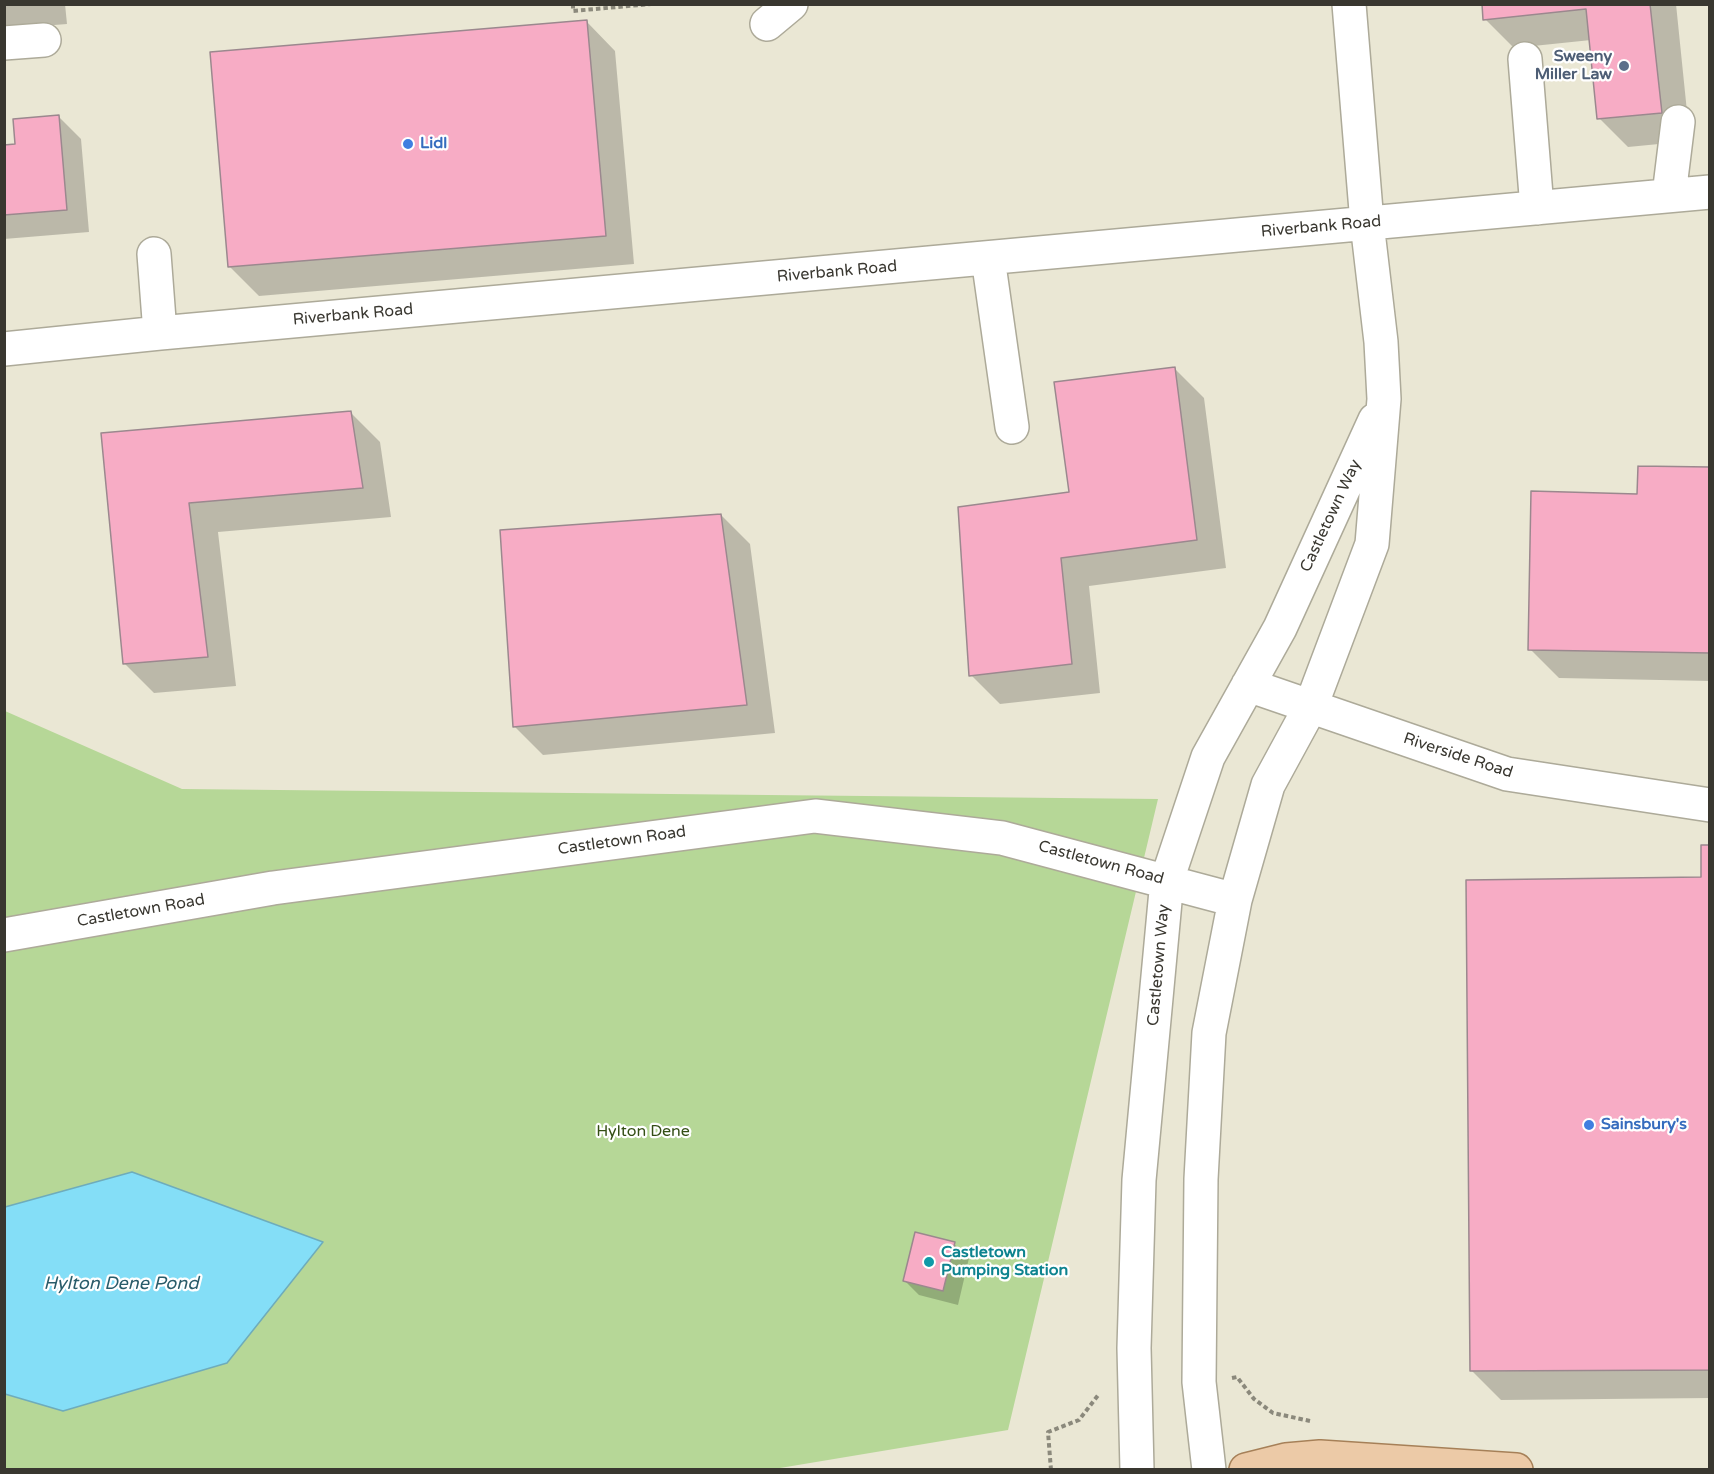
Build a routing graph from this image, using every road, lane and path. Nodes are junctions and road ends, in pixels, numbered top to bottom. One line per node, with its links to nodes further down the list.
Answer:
1 (573, 4): 2 (path)
2 (651, 4)
3 (1349, 4): 11 (street, Castletown Way)
4 (44, 40): 5 (street)
5 (4, 43)
6 (1525, 59): 10 (street)
7 (1678, 122): 9 (street)
8 (1710, 192): 9 (street, Riverbank Road)
9 (1670, 195): 10 (street, Riverbank Road)
10 (1537, 208): 11 (street, Riverbank Road)
11 (1367, 223): 13 (street, Riverbank Road); 16 (street, Castletown Way)
12 (154, 254): 14 (street)
13 (988, 258): 14 (street, Riverbank Road); 17 (street)
14 (160, 333): 15 (street, Riverbank Road)
15 (4, 349)
16 (1384, 399): 18 (street, Castletown Way); 19 (street, Castletown Way)
17 (1012, 428)
18 (1248, 685): 19 (street, Riverside Road); 21 (street, Castletown Way)
19 (1311, 706): 20 (street, Riverside Road); 22 (street, Castletown Way)
20 (1710, 805)
21 (1167, 880): 22 (street, Castletown Road); 23 (street, Castletown Road); 24 (street, Castletown Way)
22 (1235, 900): 25 (street, Castletown Way)
23 (4, 935)
24 (1137, 1470)
25 (1209, 1470)
26 (1246, 1470): 27 (main road)
27 (1516, 1470)

